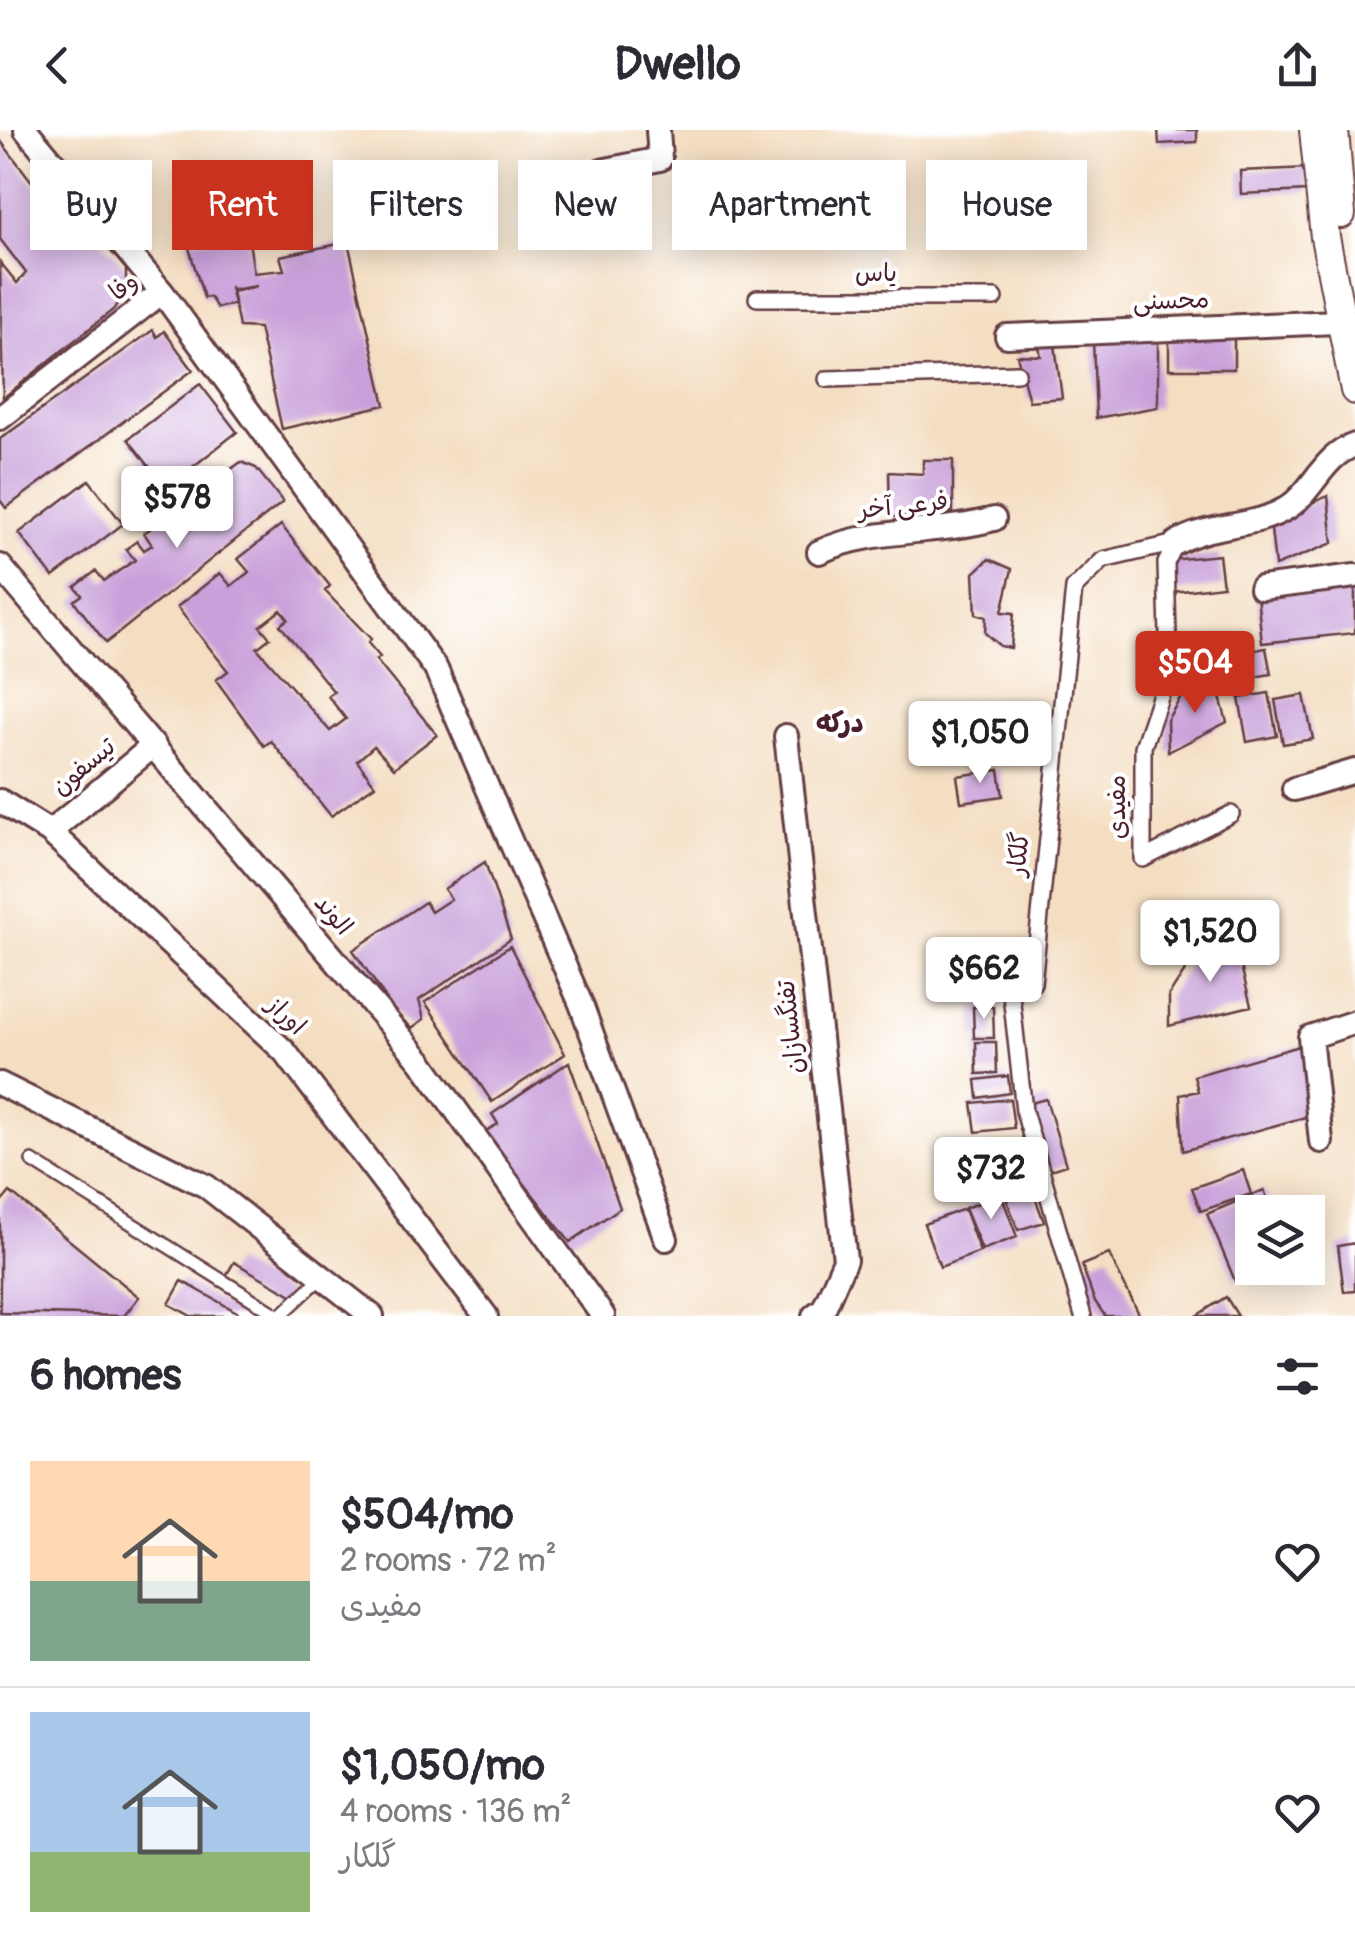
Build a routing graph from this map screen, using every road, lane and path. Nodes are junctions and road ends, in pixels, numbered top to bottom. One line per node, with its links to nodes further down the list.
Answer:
1 (26, 130): 6 (street, وفا)
2 (658, 130): 5 (street)
3 (1314, 130): 9 (street)
4 (1334, 130): 9 (street)
5 (652, 161)
6 (162, 292): 14 (street, وفا); 33 (street)
7 (757, 298): 8 (street, یاس)
8 (995, 298)
9 (1347, 313): 10 (street, محسنی); 13 (street)
10 (1006, 336)
11 (1017, 373): 12 (street)
12 (827, 379)
13 (1355, 390)
14 (0, 418)
15 (1355, 444): 17 (street, گلکار)
16 (994, 519): 18 (street, فرعی آخر)
17 (1176, 543): 27 (street, مفیدی); 36 (street, گلکار)
18 (819, 552)
19 (0, 566): 23 (street, الوند)
20 (1355, 576): 21 (street)
21 (1261, 588)
22 (786, 736): 35 (street, تفنگسازان)
23 (154, 744): 28 (street, تیسفون); 40 (street, الوند)
24 (1355, 771): 25 (street)
25 (1294, 789)
26 (0, 801): 28 (street, اوراز)
27 (1231, 814)
28 (50, 832): 39 (street, اوراز)
29 (1355, 1022): 31 (street)
30 (0, 1084): 34 (street)
31 (1321, 1140)
32 (32, 1161): 37 (lane)
33 (666, 1239)
34 (324, 1274): 37 (lane); 38 (street)
35 (819, 1312)
36 (1084, 1312)
37 (280, 1316)
38 (372, 1316)
39 (486, 1316)
40 (602, 1316)

